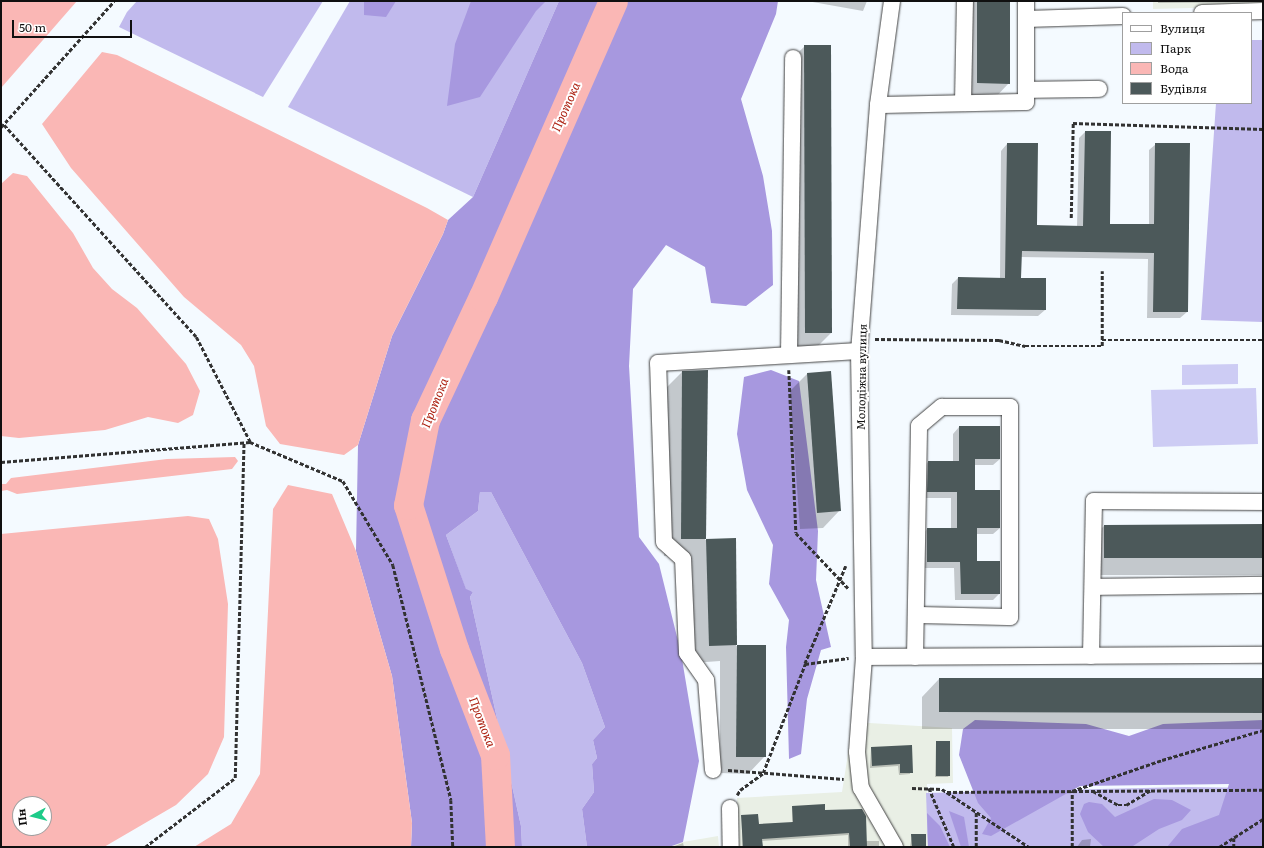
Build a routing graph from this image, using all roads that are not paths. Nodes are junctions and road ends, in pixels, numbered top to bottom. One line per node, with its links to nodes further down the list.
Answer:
1 (892, 1): 12 (street, Молодіжна вулиця)
2 (965, 1): 11 (street)
3 (1026, 1): 7 (street)
4 (1263, 11): 5 (street)
5 (1232, 12)
6 (1122, 16): 7 (street)
7 (1026, 19): 10 (street)
8 (793, 58): 14 (street)
9 (1099, 89): 10 (street)
10 (1026, 90): 11 (street)
11 (963, 103): 12 (street)
12 (878, 105): 13 (street, Молодіжна вулиця)
13 (860, 345): 14 (street); 21 (street, Молодіжна вулиця)
14 (788, 356): 23 (street)
15 (1263, 502): 17 (street)
16 (1263, 585): 17 (street)
17 (1093, 587): 20 (street)
18 (916, 615): 18 (street); 22 (street)
19 (1263, 655): 20 (street)
20 (1092, 656): 22 (street)
21 (864, 657): 22 (street); 26 (street, Молодіжна вулиця)
22 (915, 657)
23 (713, 770)
24 (730, 808): 25 (street)
25 (731, 847)
26 (895, 847)

